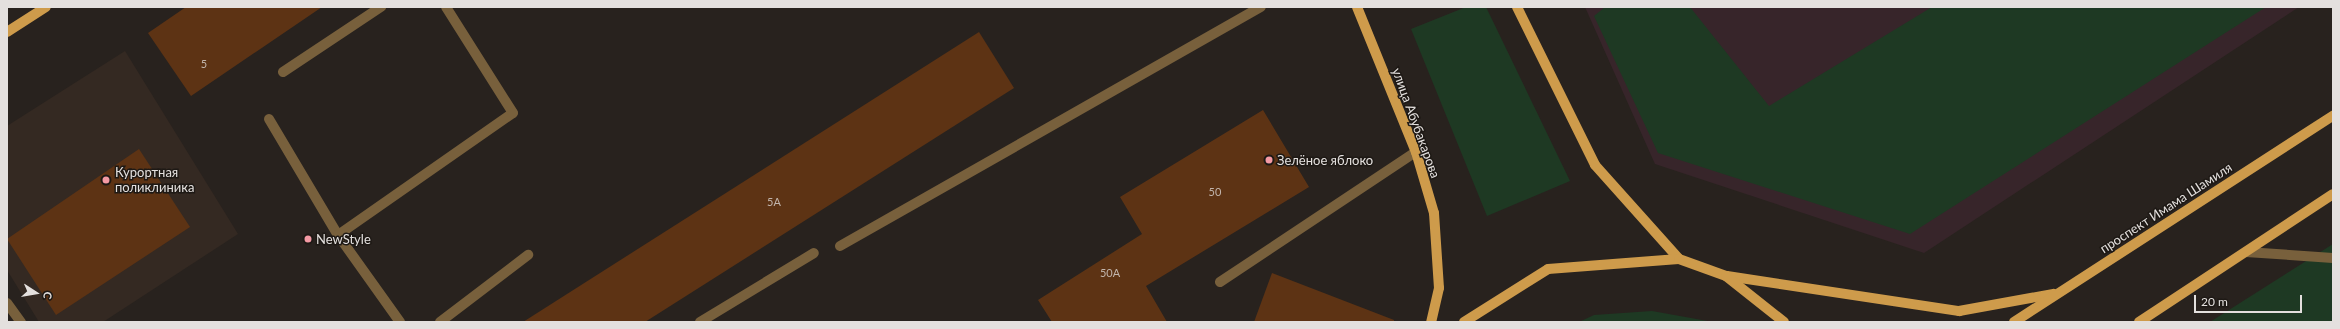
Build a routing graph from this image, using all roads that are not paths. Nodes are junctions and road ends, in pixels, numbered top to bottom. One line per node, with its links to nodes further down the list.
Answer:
1 (46, 7): 7 (main road)
2 (381, 7): 8 (street)
3 (446, 7): 13 (street)
4 (1261, 7): 14 (street)
5 (1357, 7): 11 (main road, улица Абубакарова)
6 (1517, 7): 19 (main road)
7 (7, 32)
8 (283, 72)
9 (2333, 116): 22 (main road, проспект Имама Шамиля)
10 (269, 120): 13 (street)
11 (1416, 152): 21 (street); 28 (main road, улица Абубакарова)
12 (2333, 194): 15 (main road)
13 (338, 235): 25 (street)
14 (840, 246)
15 (2246, 252): 18 (street); 32 (main road)
16 (814, 253): 27 (street)
17 (528, 255): 26 (street)
18 (2333, 258)
19 (1679, 259): 20 (main road); 29 (main road)
20 (1726, 276): 22 (main road); 30 (main road)
21 (1220, 282)
22 (2059, 293): 31 (main road, проспект Имама Шамиля)
23 (7, 303): 24 (street)
24 (21, 322)
25 (400, 322)
26 (440, 322)
27 (700, 322)
28 (1431, 322)
29 (1464, 322)
30 (1784, 322)
31 (2014, 322)
32 (2139, 322)

